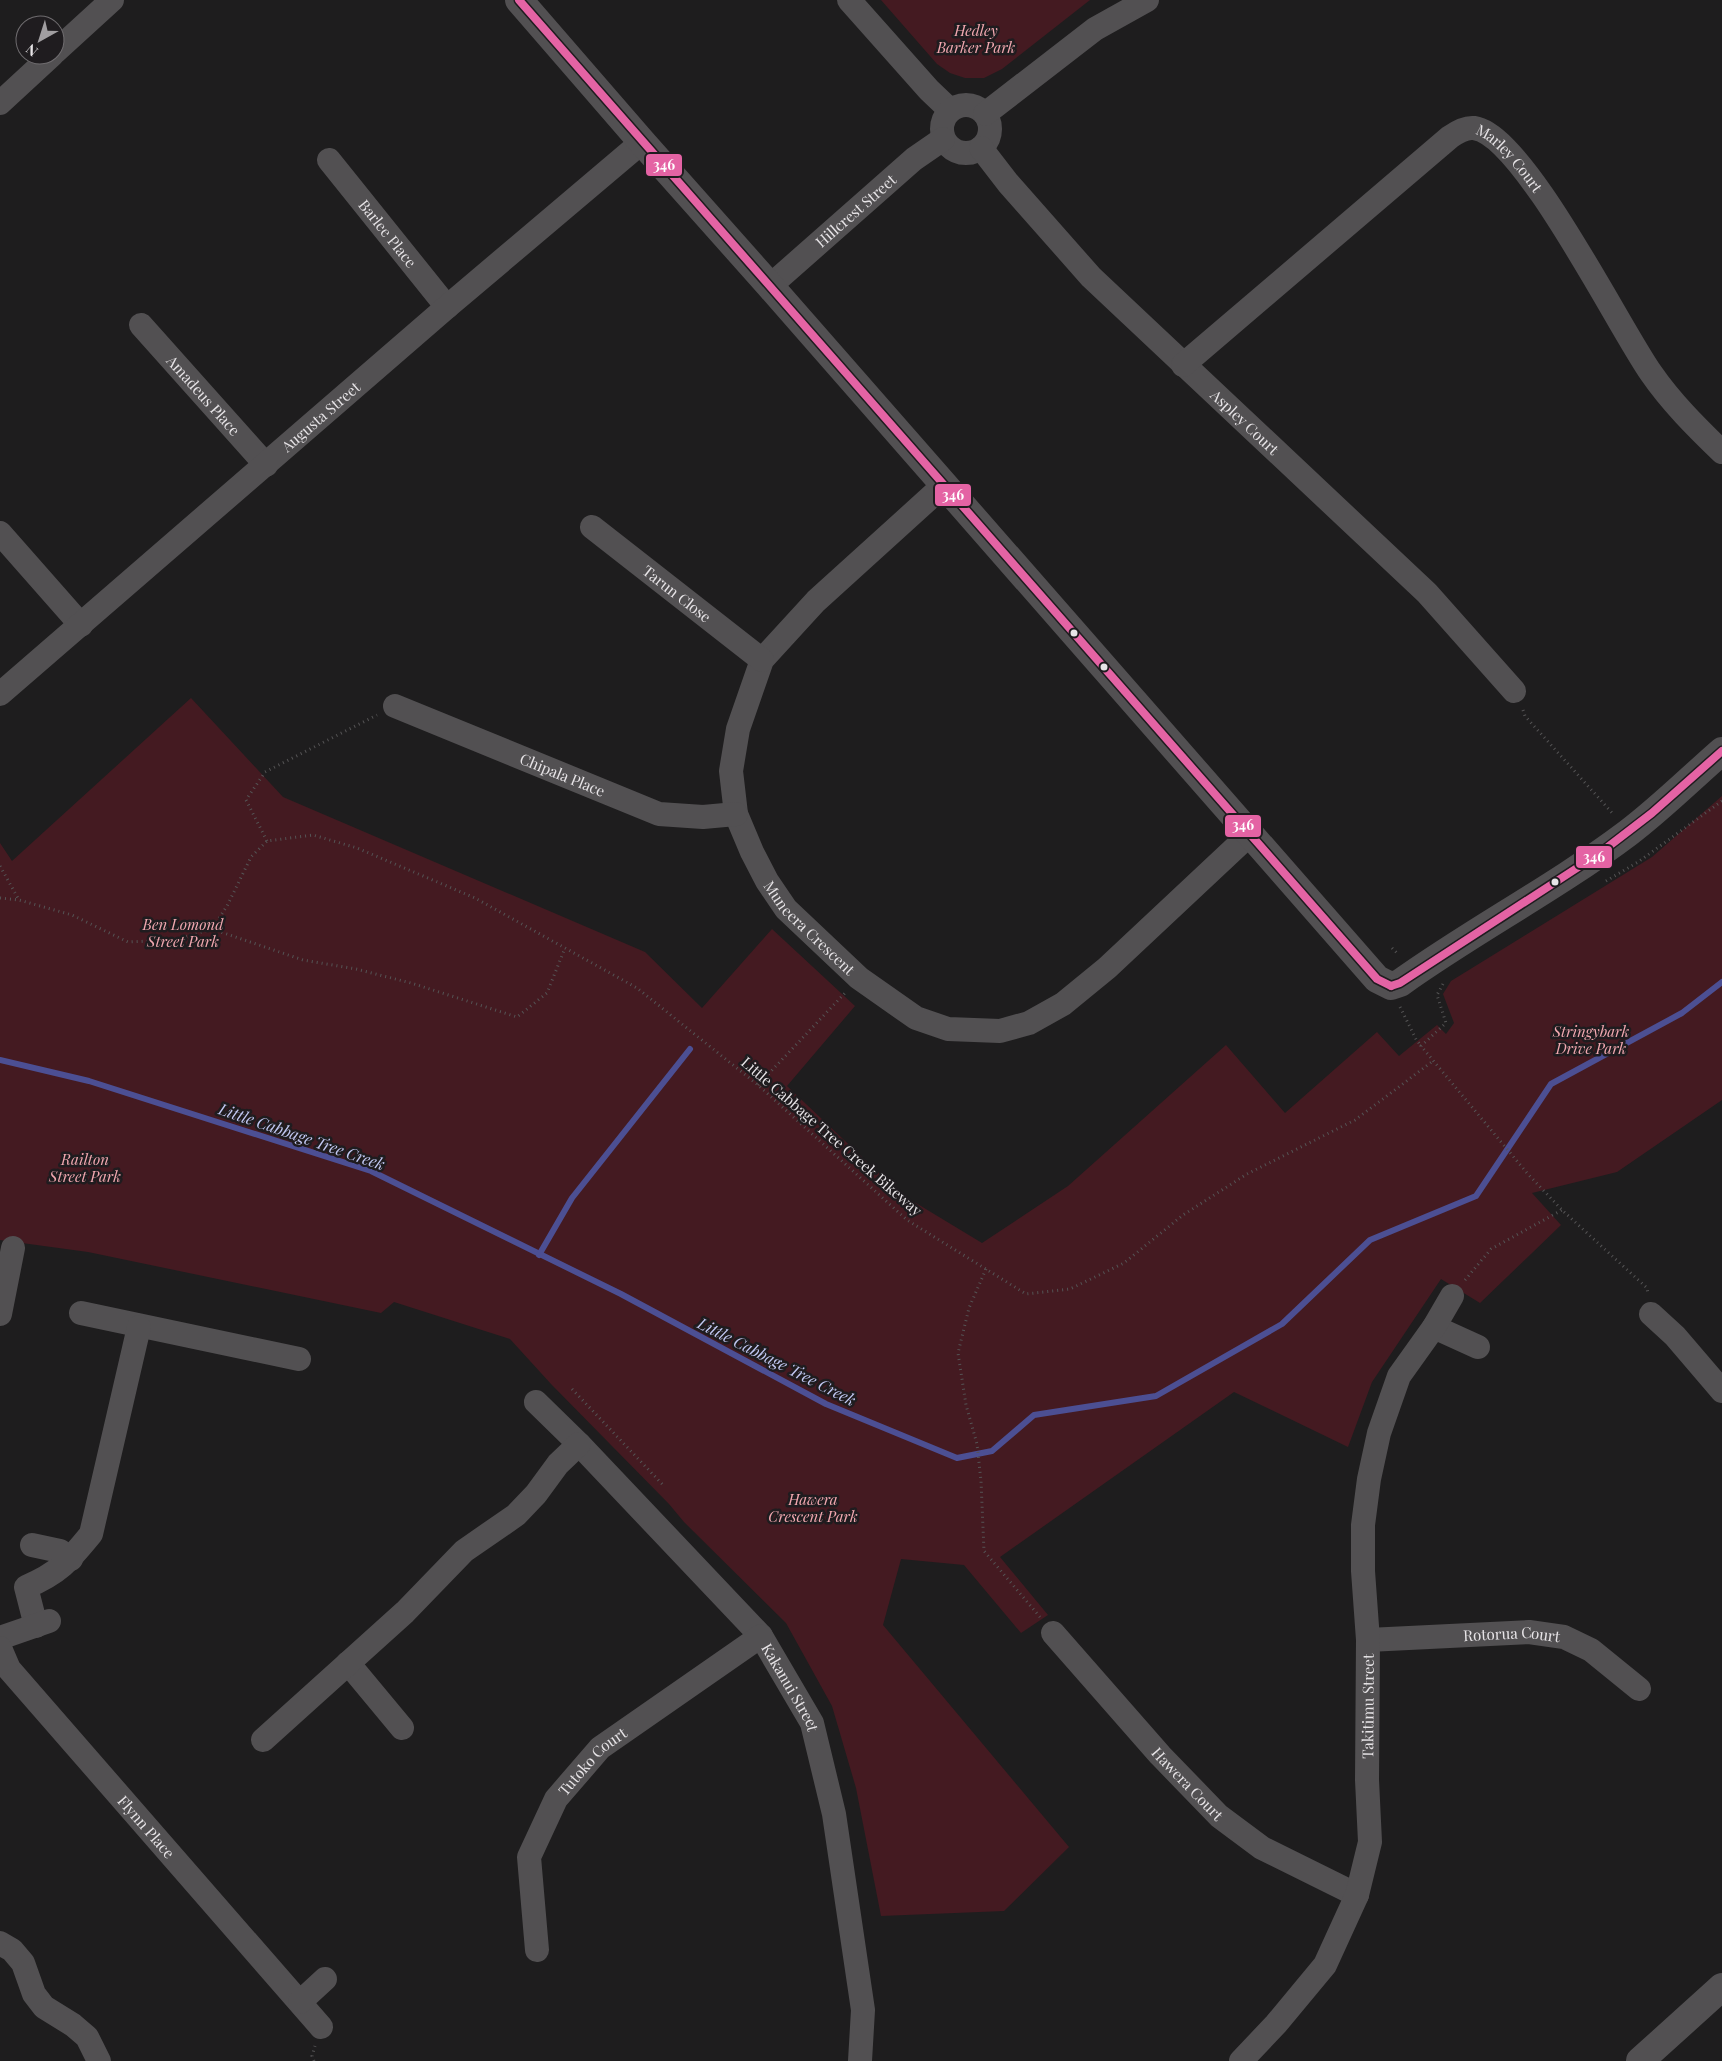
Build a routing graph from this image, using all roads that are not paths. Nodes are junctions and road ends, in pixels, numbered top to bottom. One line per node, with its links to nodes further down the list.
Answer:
1 (112, 0): 5 (street)
2 (519, 0): 11 (street)
3 (850, 0): 8 (street)
4 (1148, 0): 9 (street)
5 (65, 44)
6 (42, 65): 7 (street)
7 (0, 103)
8 (950, 110): 9 (street); 10 (street)
9 (985, 114): 12 (street)
10 (943, 139): 12 (street); 14 (street, Hillcrest Street)
11 (642, 142): 14 (street); 15 (street, Augusta Street)
12 (981, 148): 17 (street, Aspley Court)
13 (329, 160): 15 (street, Barlee Place)
14 (770, 286): 20 (street)
15 (447, 307): 19 (street, Augusta Street)
16 (141, 325): 19 (street, Amadeus Place)
17 (1183, 365): 18 (street, Marley Court); 25 (street, Aspley Court)
18 (1722, 452)
19 (266, 465): 23 (street, Augusta Street)
20 (944, 485): 24 (street, Muneera Crescent); 30 (street)
21 (592, 527): 24 (street, Tarun Close)
22 (0, 533): 23 (street)
23 (80, 625): 26 (street, Augusta Street)
24 (762, 660): 29 (street, Muneera Crescent)
25 (1514, 691)
26 (0, 694)
27 (395, 706): 29 (street, Chipala Place)
28 (1722, 751): 30 (street)
29 (736, 814): 30 (street, Muneera Crescent)
30 (1250, 834)
31 (13, 1248): 34 (street)
32 (1452, 1296): 37 (street, Takitimu Street)
33 (82, 1313): 36 (street)
34 (0, 1314)
35 (1651, 1314): 40 (street)
36 (139, 1327): 39 (street); 44 (street)
37 (1434, 1327): 38 (street); 48 (street, Takitimu Street)
38 (1478, 1348)
39 (298, 1360)
40 (1722, 1391)
41 (536, 1402): 42 (street, Kakanui Street)
42 (579, 1444): 46 (street, Kakanui Street); 50 (street)
43 (32, 1545): 44 (street)
44 (71, 1559): 47 (street)
45 (1053, 1633): 54 (street, Hawera Court)
46 (761, 1636): 56 (street, Tutoko Court); 62 (street, Kakanui Street)
47 (0, 1638)
48 (1368, 1640): 51 (street, Rotorua Court); 54 (street, Takitimu Street)
49 (0, 1648): 59 (street, Flynn Place)
50 (348, 1663): 52 (street); 53 (street)
51 (1639, 1689)
52 (402, 1728)
53 (263, 1740)
54 (1357, 1894): 63 (street, Takitimu Street)
55 (0, 1942): 61 (street)
56 (537, 1950)
57 (325, 1979): 59 (street)
58 (1722, 1987): 64 (street)
59 (300, 2002): 60 (street, Flynn Place)
60 (321, 2027)
61 (99, 2061)
62 (860, 2061)
63 (1241, 2061)
64 (1640, 2061)

